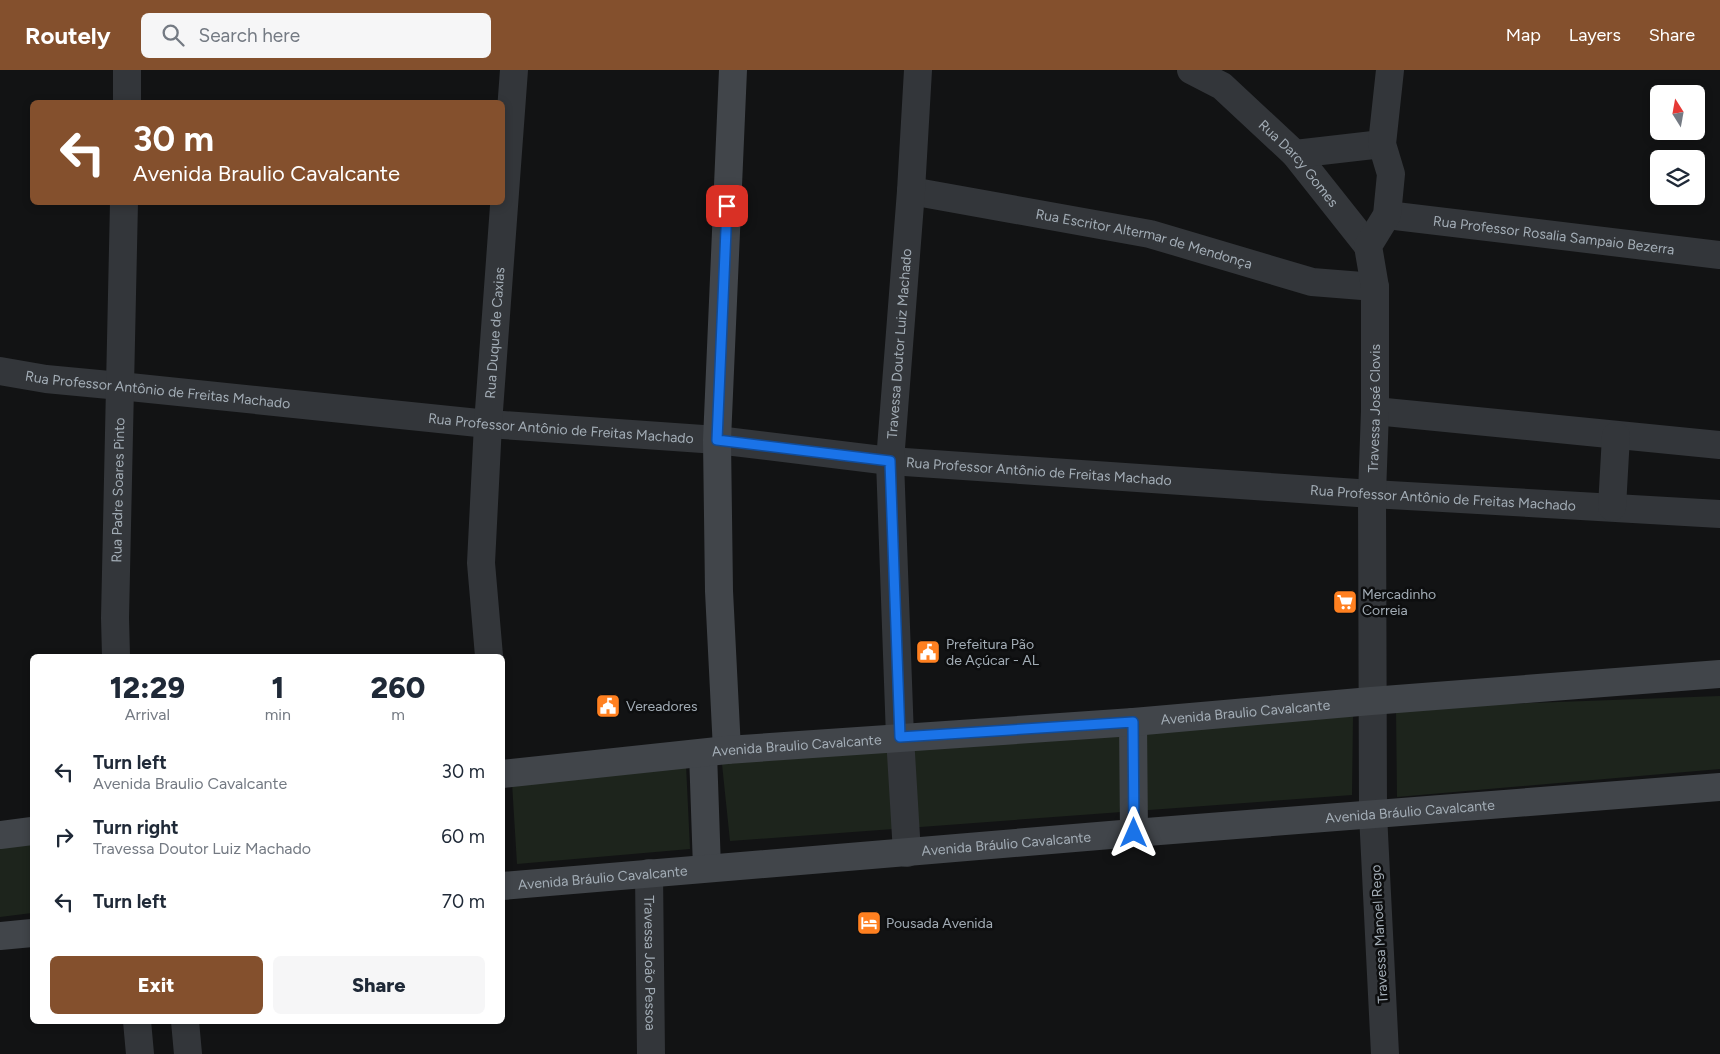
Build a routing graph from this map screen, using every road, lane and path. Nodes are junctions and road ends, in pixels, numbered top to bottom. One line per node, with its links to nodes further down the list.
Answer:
1 (127, 70): 7 (street)
2 (514, 70): 11 (street, Rua Duque de Caxias)
3 (733, 70): 23 (street)
4 (918, 70): 10 (street, Travessa Doutor Luiz Machado)
5 (1191, 70): 9 (street, Rua Darcy Gomes)
6 (1390, 70): 8 (street)
7 (127, 100)
8 (1382, 144): 9 (street); 14 (street)
9 (1295, 154): 15 (street, Rua Darcy Gomes)
10 (911, 191): 17 (street, Rua Escritor Altermar de Mendonça); 25 (street, Travessa Doutor Luiz Machado)
11 (505, 193)
12 (124, 205): 19 (street, Rua Padre Soares Pinto)
13 (504, 205): 21 (street, Rua Duque de Caxias)
14 (1387, 215): 15 (street); 16 (street, Rua Professor Rosalia Sampaio Bezerra)
15 (1368, 246): 17 (street, Travessa José Clovis)
16 (1720, 255)
17 (1375, 287): 20 (street, Travessa José Clovis)
18 (0, 371): 19 (street, Rua Professor Antônio de Freitas Machado)
19 (120, 386): 21 (street, Rua Professor Antônio de Freitas Machado); 29 (street, Rua Padre Soares Pinto)
20 (1375, 411): 22 (street); 26 (street, Travessa José Clovis)
21 (488, 424): 23 (street, Rua Professor Antônio de Freitas Machado); 30 (street, Rua Duque de Caxias)
22 (1616, 436): 24 (street); 27 (street)
23 (717, 440): 25 (street, Rua Professor Antônio de Freitas Machado); 35 (street)
24 (1720, 445)
25 (890, 461): 26 (street, Rua Professor Antônio de Freitas Machado); 34 (street, Travessa Doutor Luiz Machado)
26 (1372, 494): 27 (street, Rua Professor Antônio de Freitas Machado); 32 (street, Travessa José Clovis)
27 (1612, 507): 28 (street, Rua Professor Antônio de Freitas Machado)
28 (1720, 514)
29 (116, 654)
30 (489, 654)
31 (1720, 674): 32 (street, Avenida Braulio Cavalcante)
32 (1372, 701): 33 (street, Avenida Braulio Cavalcante); 38 (street, Travessa José Clovis)
33 (1133, 722): 34 (street, Avenida Braulio Cavalcante); 40 (street)
34 (900, 737): 35 (street, Avenida Braulio Cavalcante); 42 (street, Travessa Doutor Luiz Machado)
35 (715, 752): 36 (street, Avenida Braulio Cavalcante); 43 (street)
36 (505, 774)
37 (1720, 787): 38 (street, Avenida Bráulio Cavalcante)
38 (1373, 814): 40 (street, Avenida Bráulio Cavalcante); 53 (street, Travessa Manoel Rego)
39 (30, 831): 41 (street)
40 (1134, 833): 42 (street, Avenida Bráulio Cavalcante)
41 (0, 836)
42 (907, 853): 43 (street, Avenida Bráulio Cavalcante)
43 (707, 868): 44 (street, Avenida Bráulio Cavalcante)
44 (649, 873): 45 (street, Avenida Bráulio Cavalcante); 52 (street, Travessa João Pessoa)
45 (505, 886)
46 (30, 933): 47 (street)
47 (0, 936)
48 (137, 1024): 50 (street)
49 (185, 1024): 51 (street)
50 (140, 1054)
51 (188, 1054)
52 (652, 1054)
53 (1385, 1054)

